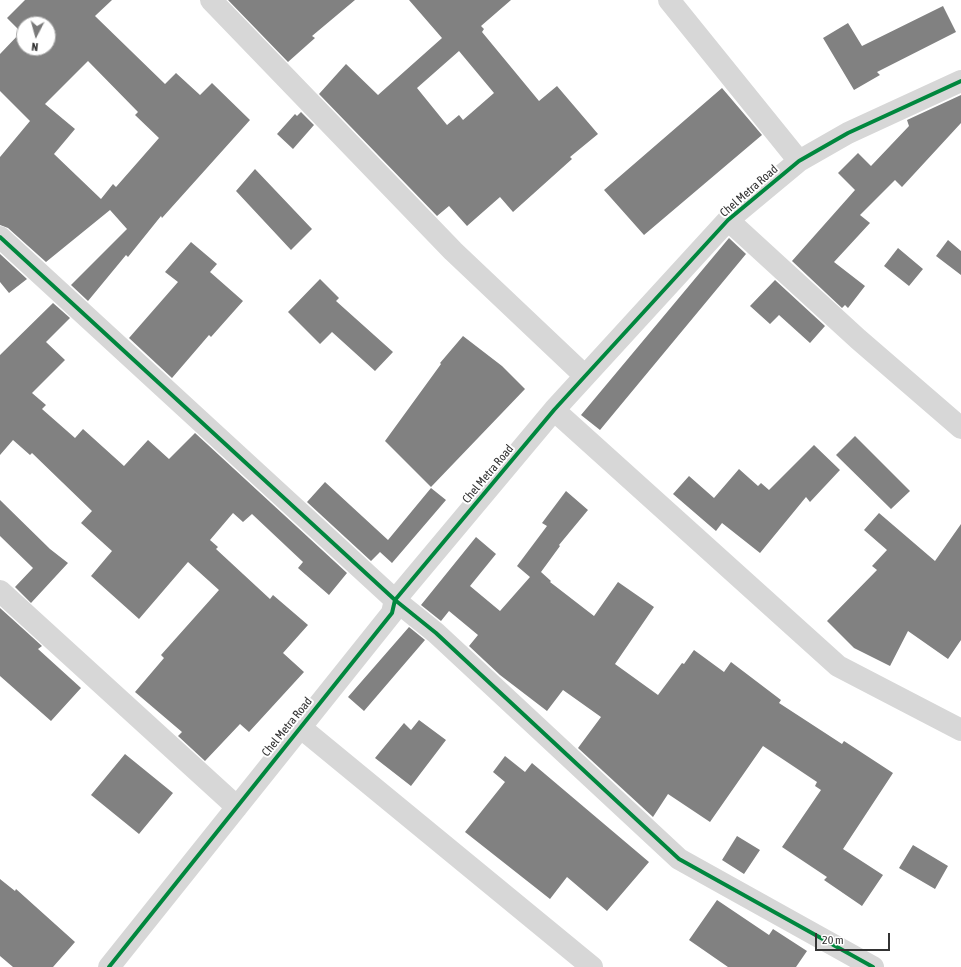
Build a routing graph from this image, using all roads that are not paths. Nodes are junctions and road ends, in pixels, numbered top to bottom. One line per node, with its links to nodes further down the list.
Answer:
1 (211, 0): 7 (street)
2 (669, 0): 4 (street)
3 (961, 81): 4 (street, Chel Metra Road)
4 (799, 161): 5 (street, Chel Metra Road)
5 (728, 220): 7 (street, Chel Metra Road); 9 (street)
6 (0, 237): 11 (street)
7 (585, 376): 8 (street, Chel Metra Road)
8 (554, 410): 11 (street, Chel Metra Road); 13 (street)
9 (961, 428)
10 (0, 591): 14 (street)
11 (395, 600): 12 (street, Chel Metra Road); 17 (street)
12 (300, 727): 14 (street, Chel Metra Road); 16 (street)
13 (961, 730)
14 (237, 807): 15 (street, Chel Metra Road)
15 (109, 967)
16 (592, 967)
17 (873, 967)

